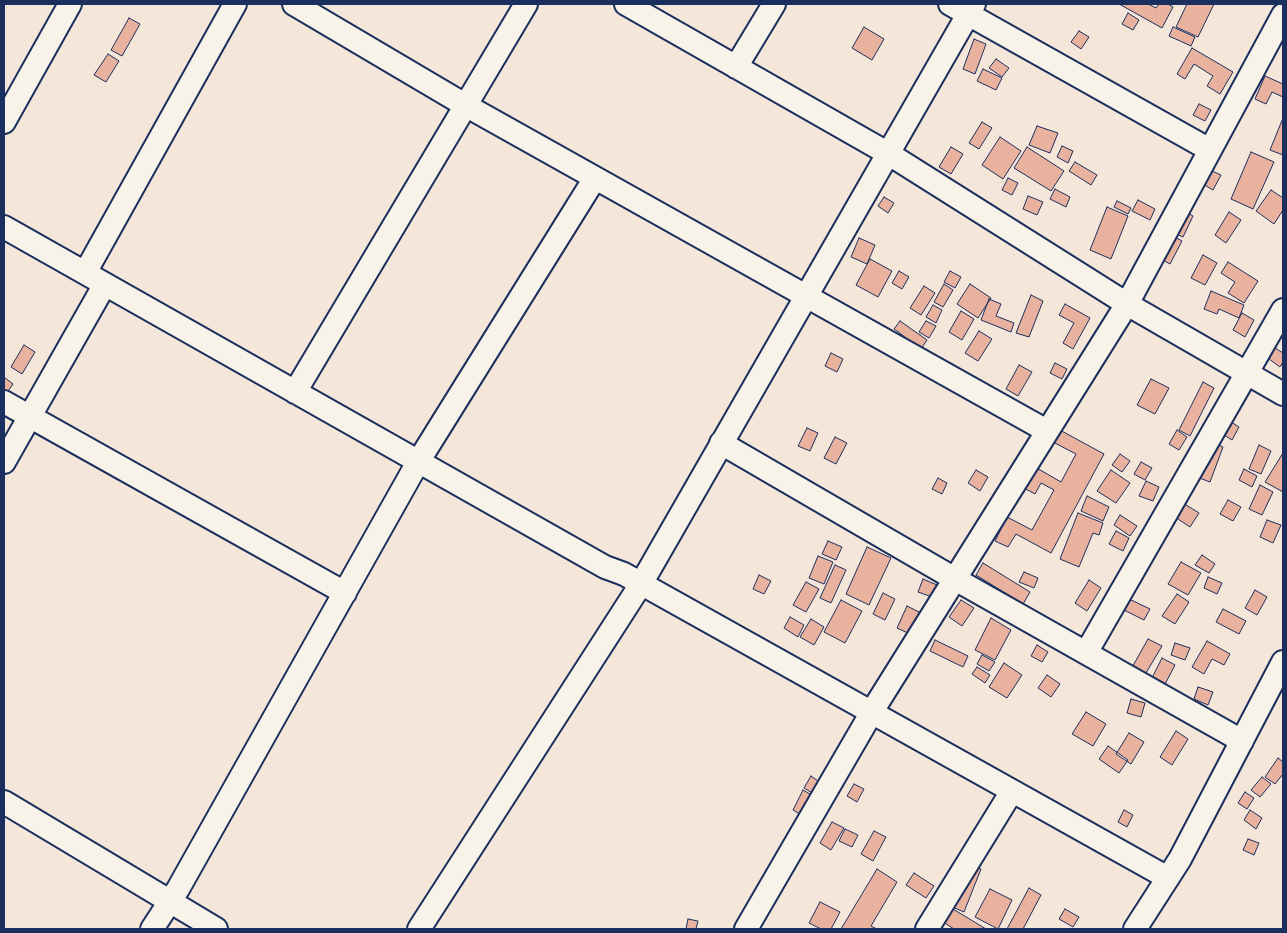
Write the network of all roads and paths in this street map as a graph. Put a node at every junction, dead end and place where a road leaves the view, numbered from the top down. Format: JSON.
{"nodes":[{"id":1,"x":70,"y":4,"type":"edge"},
{"id":2,"x":235,"y":4,"type":"edge"},
{"id":3,"x":294,"y":4,"type":"edge"},
{"id":4,"x":526,"y":4,"type":"edge"},
{"id":5,"x":626,"y":4,"type":"edge"},
{"id":6,"x":774,"y":4,"type":"edge"},
{"id":7,"x":964,"y":7,"type":"edge"},
{"id":8,"x":1283,"y":15,"type":"edge"},
{"id":9,"x":736,"y":67,"type":"junction"},
{"id":10,"x":465,"y":105,"type":"junction"},
{"id":11,"x":4,"y":122,"type":"edge"},
{"id":12,"x":1210,"y":150,"type":"junction"},
{"id":13,"x":889,"y":154,"type":"junction"},
{"id":14,"x":595,"y":178,"type":"junction"},
{"id":15,"x":4,"y":227,"type":"edge"},
{"id":16,"x":85,"y":273,"type":"junction"},
{"id":17,"x":105,"y":284,"type":"junction"},
{"id":18,"x":807,"y":296,"type":"junction"},
{"id":19,"x":1127,"y":304,"type":"junction"},
{"id":20,"x":1283,"y":310,"type":"edge"},
{"id":21,"x":1247,"y":373,"type":"junction"},
{"id":22,"x":295,"y":392,"type":"junction"},
{"id":23,"x":1283,"y":394,"type":"edge"},
{"id":24,"x":4,"y":402,"type":"edge"},
{"id":25,"x":30,"y":416,"type":"junction"},
{"id":26,"x":1048,"y":432,"type":"junction"},
{"id":27,"x":721,"y":443,"type":"junction"},
{"id":28,"x":4,"y":462,"type":"edge"},
{"id":29,"x":418,"y":462,"type":"junction"},
{"id":30,"x":955,"y":579,"type":"junction"},
{"id":31,"x":641,"y":584,"type":"junction"},
{"id":32,"x":345,"y":592,"type":"junction"},
{"id":33,"x":1086,"y":653,"type":"junction"},
{"id":34,"x":1283,"y":662,"type":"edge"},
{"id":35,"x":872,"y":712,"type":"junction"},
{"id":36,"x":1242,"y":741,"type":"junction"},
{"id":37,"x":1012,"y":791,"type":"junction"},
{"id":38,"x":4,"y":802,"type":"edge"},
{"id":39,"x":1168,"y":878,"type":"junction"},
{"id":40,"x":170,"y":902,"type":"junction"},
{"id":41,"x":748,"y":928,"type":"edge"},
{"id":42,"x":152,"y":929,"type":"edge"},
{"id":43,"x":216,"y":929,"type":"edge"},
{"id":44,"x":419,"y":929,"type":"edge"},
{"id":45,"x":927,"y":929,"type":"edge"},
{"id":46,"x":1135,"y":929,"type":"edge"}],
"edges":[{"from":1,"to":11,"type":"street"},
{"from":2,"to":16,"type":"street"},
{"from":3,"to":10,"type":"street"},
{"from":4,"to":10,"type":"street"},
{"from":5,"to":9,"type":"street"},
{"from":6,"to":9,"type":"street"},
{"from":7,"to":12,"type":"street"},
{"from":7,"to":13,"type":"street"},
{"from":8,"to":12,"type":"street"},
{"from":9,"to":13,"type":"street"},
{"from":10,"to":14,"type":"street"},
{"from":10,"to":22,"type":"street"},
{"from":12,"to":19,"type":"street"},
{"from":13,"to":18,"type":"street"},
{"from":13,"to":19,"type":"street"},
{"from":14,"to":18,"type":"street"},
{"from":14,"to":29,"type":"street"},
{"from":15,"to":16,"type":"street"},
{"from":16,"to":17,"type":"street"},
{"from":17,"to":22,"type":"street"},
{"from":17,"to":25,"type":"street"},
{"from":18,"to":26,"type":"street"},
{"from":18,"to":27,"type":"street"},
{"from":19,"to":21,"type":"street"},
{"from":19,"to":26,"type":"street"},
{"from":20,"to":21,"type":"street"},
{"from":21,"to":23,"type":"street"},
{"from":21,"to":33,"type":"street"},
{"from":22,"to":29,"type":"street"},
{"from":24,"to":25,"type":"street"},
{"from":25,"to":28,"type":"street"},
{"from":25,"to":32,"type":"street"},
{"from":26,"to":30,"type":"street"},
{"from":27,"to":30,"type":"street"},
{"from":27,"to":31,"type":"street"},
{"from":29,"to":31,"type":"street"},
{"from":29,"to":32,"type":"street"},
{"from":30,"to":33,"type":"street"},
{"from":30,"to":35,"type":"street"},
{"from":31,"to":35,"type":"street"},
{"from":31,"to":44,"type":"street"},
{"from":32,"to":40,"type":"street"},
{"from":33,"to":36,"type":"street"},
{"from":34,"to":36,"type":"street"},
{"from":35,"to":37,"type":"street"},
{"from":35,"to":41,"type":"street"},
{"from":36,"to":39,"type":"street"},
{"from":37,"to":39,"type":"street"},
{"from":37,"to":45,"type":"street"},
{"from":38,"to":40,"type":"street"},
{"from":39,"to":46,"type":"street"},
{"from":40,"to":42,"type":"street"},
{"from":40,"to":43,"type":"street"}]}
